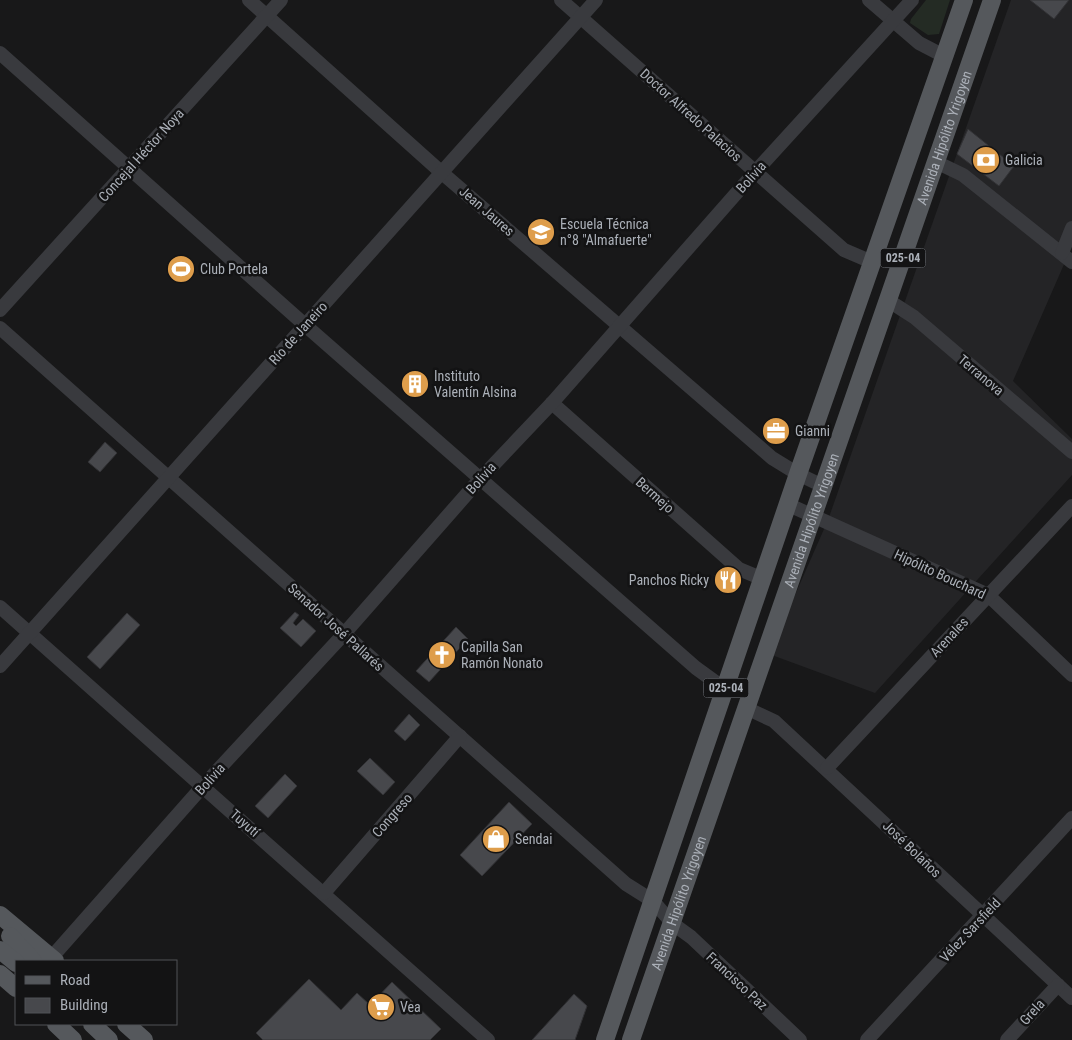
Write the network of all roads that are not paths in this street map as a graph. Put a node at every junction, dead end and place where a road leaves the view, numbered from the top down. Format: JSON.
{"nodes":[{"id":1,"x":250,"y":0,"type":"edge"},
{"id":2,"x":281,"y":0,"type":"edge"},
{"id":3,"x":561,"y":0,"type":"edge"},
{"id":4,"x":596,"y":0,"type":"edge"},
{"id":5,"x":869,"y":0,"type":"edge"},
{"id":6,"x":912,"y":0,"type":"edge"},
{"id":7,"x":964,"y":0,"type":"edge"},
{"id":8,"x":992,"y":0,"type":"edge"},
{"id":9,"x":267,"y":15,"type":"junction"},
{"id":10,"x":581,"y":17,"type":"junction"},
{"id":11,"x":893,"y":21,"type":"junction"},
{"id":12,"x":0,"y":53,"type":"edge"},
{"id":13,"x":944,"y":56,"type":"junction"},
{"id":14,"x":936,"y":162,"type":"junction"},
{"id":15,"x":129,"y":168,"type":"junction"},
{"id":16,"x":442,"y":172,"type":"junction"},
{"id":17,"x":755,"y":172,"type":"junction"},
{"id":18,"x":1072,"y":228,"type":"edge"},
{"id":19,"x":1067,"y":258,"type":"edge"},
{"id":20,"x":872,"y":262,"type":"junction"},
{"id":21,"x":888,"y":301,"type":"junction"},
{"id":22,"x":0,"y":310,"type":"edge"},
{"id":23,"x":305,"y":325,"type":"junction"},
{"id":24,"x":619,"y":325,"type":"junction"},
{"id":25,"x":0,"y":328,"type":"edge"},
{"id":26,"x":552,"y":403,"type":"junction"},
{"id":27,"x":1072,"y":452,"type":"edge"},
{"id":28,"x":798,"y":474,"type":"junction"},
{"id":29,"x":169,"y":477,"type":"junction"},
{"id":30,"x":480,"y":479,"type":"junction"},
{"id":31,"x":825,"y":486,"type":"junction"},
{"id":32,"x":789,"y":505,"type":"junction"},
{"id":33,"x":1072,"y":506,"type":"edge"},
{"id":34,"x":814,"y":516,"type":"junction"},
{"id":35,"x":763,"y":579,"type":"junction"},
{"id":36,"x":988,"y":595,"type":"junction"},
{"id":37,"x":0,"y":607,"type":"edge"},
{"id":38,"x":29,"y":633,"type":"junction"},
{"id":39,"x":343,"y":635,"type":"junction"},
{"id":40,"x":0,"y":666,"type":"edge"},
{"id":41,"x":1072,"y":675,"type":"edge"},
{"id":42,"x":725,"y":688,"type":"junction"},
{"id":43,"x":746,"y":708,"type":"junction"},
{"id":44,"x":460,"y":736,"type":"junction"},
{"id":45,"x":827,"y":768,"type":"junction"},
{"id":46,"x":203,"y":786,"type":"junction"},
{"id":47,"x":1072,"y":818,"type":"edge"},
{"id":48,"x":324,"y":893,"type":"junction"},
{"id":49,"x":654,"y":901,"type":"junction"},
{"id":50,"x":0,"y":915,"type":"edge"},
{"id":51,"x":983,"y":916,"type":"junction"},
{"id":52,"x":0,"y":924,"type":"edge"},
{"id":53,"x":673,"y":924,"type":"junction"},
{"id":54,"x":0,"y":950,"type":"edge"},
{"id":55,"x":32,"y":960,"type":"edge"},
{"id":56,"x":53,"y":960,"type":"edge"},
{"id":57,"x":15,"y":962,"type":"edge"},
{"id":58,"x":0,"y":974,"type":"edge"},
{"id":59,"x":1058,"y":985,"type":"junction"},
{"id":60,"x":15,"y":987,"type":"edge"},
{"id":61,"x":1072,"y":998,"type":"edge"},
{"id":62,"x":57,"y":1025,"type":"edge"},
{"id":63,"x":93,"y":1025,"type":"edge"},
{"id":64,"x":127,"y":1025,"type":"edge"},
{"id":65,"x":73,"y":1040,"type":"edge"},
{"id":66,"x":109,"y":1040,"type":"edge"},
{"id":67,"x":144,"y":1040,"type":"edge"},
{"id":68,"x":488,"y":1040,"type":"edge"},
{"id":69,"x":605,"y":1040,"type":"edge"},
{"id":70,"x":631,"y":1040,"type":"edge"},
{"id":71,"x":800,"y":1040,"type":"edge"},
{"id":72,"x":867,"y":1040,"type":"edge"},
{"id":73,"x":1007,"y":1040,"type":"edge"}],
"edges":[{"from":1,"to":9,"type":"street","name":"Jean Jaures"},
{"from":2,"to":9,"type":"street","name":"Concejal Héctor Noya"},
{"from":3,"to":10,"type":"street","name":"Doctor Alfredo Palacios"},
{"from":4,"to":10,"type":"street","name":"Río de Janeiro"},
{"from":5,"to":11,"type":"street"},
{"from":6,"to":11,"type":"street","name":"Bolivia"},
{"from":7,"to":13,"type":"main road","name":"Avenida Hipólito Yrigoyen","number":"025-04"},
{"from":8,"to":14,"type":"main road","name":"Avenida Hipólito Yrigoyen","number":"025-04"},
{"from":9,"to":15,"type":"street","name":"Concejal Héctor Noya"},
{"from":9,"to":16,"type":"street","name":"Jean Jaures"},
{"from":10,"to":16,"type":"street","name":"Río de Janeiro"},
{"from":10,"to":17,"type":"street","name":"Doctor Alfredo Palacios"},
{"from":11,"to":13,"type":"street"},
{"from":11,"to":17,"type":"street","name":"Bolivia"},
{"from":12,"to":15,"type":"street"},
{"from":13,"to":20,"type":"main road","name":"Avenida Hipólito Yrigoyen","number":"025-04"},
{"from":14,"to":19,"type":"street"},
{"from":14,"to":21,"type":"main road","name":"Avenida Hipólito Yrigoyen","number":"025-04"},
{"from":15,"to":22,"type":"street","name":"Concejal Héctor Noya"},
{"from":15,"to":23,"type":"street"},
{"from":16,"to":23,"type":"street","name":"Río de Janeiro"},
{"from":16,"to":24,"type":"street","name":"Jean Jaures"},
{"from":17,"to":20,"type":"street","name":"Doctor Alfredo Palacios"},
{"from":17,"to":24,"type":"street","name":"Bolivia"},
{"from":18,"to":19,"type":"street"},
{"from":20,"to":28,"type":"main road","name":"Avenida Hipólito Yrigoyen","number":"025-04"},
{"from":21,"to":27,"type":"street","name":"Terranova"},
{"from":21,"to":31,"type":"main road","name":"Avenida Hipólito Yrigoyen","number":"025-04"},
{"from":23,"to":29,"type":"street","name":"Río de Janeiro"},
{"from":23,"to":30,"type":"street"},
{"from":24,"to":26,"type":"street","name":"Bolivia"},
{"from":24,"to":28,"type":"street","name":"Jean Jaures"},
{"from":25,"to":29,"type":"street","name":"Senador José Pallarés"},
{"from":26,"to":30,"type":"street","name":"Bolivia"},
{"from":26,"to":35,"type":"street","name":"Bermejo"},
{"from":28,"to":31,"type":"street","name":"Jean Jaures"},
{"from":28,"to":32,"type":"main road","name":"Avenida Hipólito Yrigoyen","number":"025-04"},
{"from":29,"to":38,"type":"street","name":"Río de Janeiro"},
{"from":29,"to":39,"type":"street","name":"Senador José Pallarés"},
{"from":30,"to":39,"type":"street","name":"Bolivia"},
{"from":30,"to":42,"type":"street"},
{"from":31,"to":34,"type":"main road","name":"Avenida Hipólito Yrigoyen","number":"025-04"},
{"from":32,"to":34,"type":"street"},
{"from":32,"to":35,"type":"main road","name":"Avenida Hipólito Yrigoyen","number":"025-04"},
{"from":33,"to":36,"type":"street","name":"Arenales"},
{"from":34,"to":36,"type":"street","name":"Hipólito Bouchard"},
{"from":34,"to":43,"type":"main road","name":"Avenida Hipólito Yrigoyen","number":"025-04"},
{"from":35,"to":42,"type":"main road","name":"Avenida Hipólito Yrigoyen","number":"025-04"},
{"from":36,"to":41,"type":"street","name":"Hipólito Bouchard"},
{"from":36,"to":45,"type":"street","name":"Arenales"},
{"from":37,"to":38,"type":"street","name":"Tuyutí"},
{"from":38,"to":40,"type":"street","name":"Río de Janeiro"},
{"from":38,"to":46,"type":"street","name":"Tuyutí"},
{"from":39,"to":44,"type":"street","name":"Senador José Pallarés"},
{"from":39,"to":46,"type":"street","name":"Bolivia"},
{"from":42,"to":49,"type":"main road","name":"Avenida Hipólito Yrigoyen","number":"025-04"},
{"from":43,"to":45,"type":"street","name":"José Bolaños"},
{"from":43,"to":53,"type":"main road","name":"Avenida Hipólito Yrigoyen","number":"025-04"},
{"from":44,"to":48,"type":"street","name":"Congreso"},
{"from":44,"to":49,"type":"street","name":"Senador José Pallarés"},
{"from":45,"to":51,"type":"street","name":"José Bolaños"},
{"from":46,"to":48,"type":"street","name":"Tuyutí"},
{"from":46,"to":56,"type":"street","name":"Bolivia"},
{"from":47,"to":51,"type":"street","name":"Vélez Sarsfield"},
{"from":48,"to":68,"type":"street","name":"Tuyutí"},
{"from":49,"to":53,"type":"street","name":"Senador José Pallarés"},
{"from":49,"to":69,"type":"main road","name":"Avenida Hipólito Yrigoyen","number":"025-04"},
{"from":50,"to":56,"type":"main road"},
{"from":51,"to":59,"type":"street","name":"José Bolaños"},
{"from":51,"to":72,"type":"street","name":"Vélez Sarsfield"},
{"from":52,"to":55,"type":"main road"},
{"from":53,"to":70,"type":"main road","name":"Avenida Hipólito Yrigoyen","number":"025-04"},
{"from":53,"to":71,"type":"street","name":"Francisco Paz"},
{"from":54,"to":57,"type":"main road"},
{"from":58,"to":60,"type":"main road"},
{"from":59,"to":61,"type":"street","name":"José Bolaños"},
{"from":59,"to":73,"type":"street","name":"Grela"},
{"from":62,"to":65,"type":"main road"},
{"from":63,"to":66,"type":"main road"},
{"from":64,"to":67,"type":"main road"}]}
